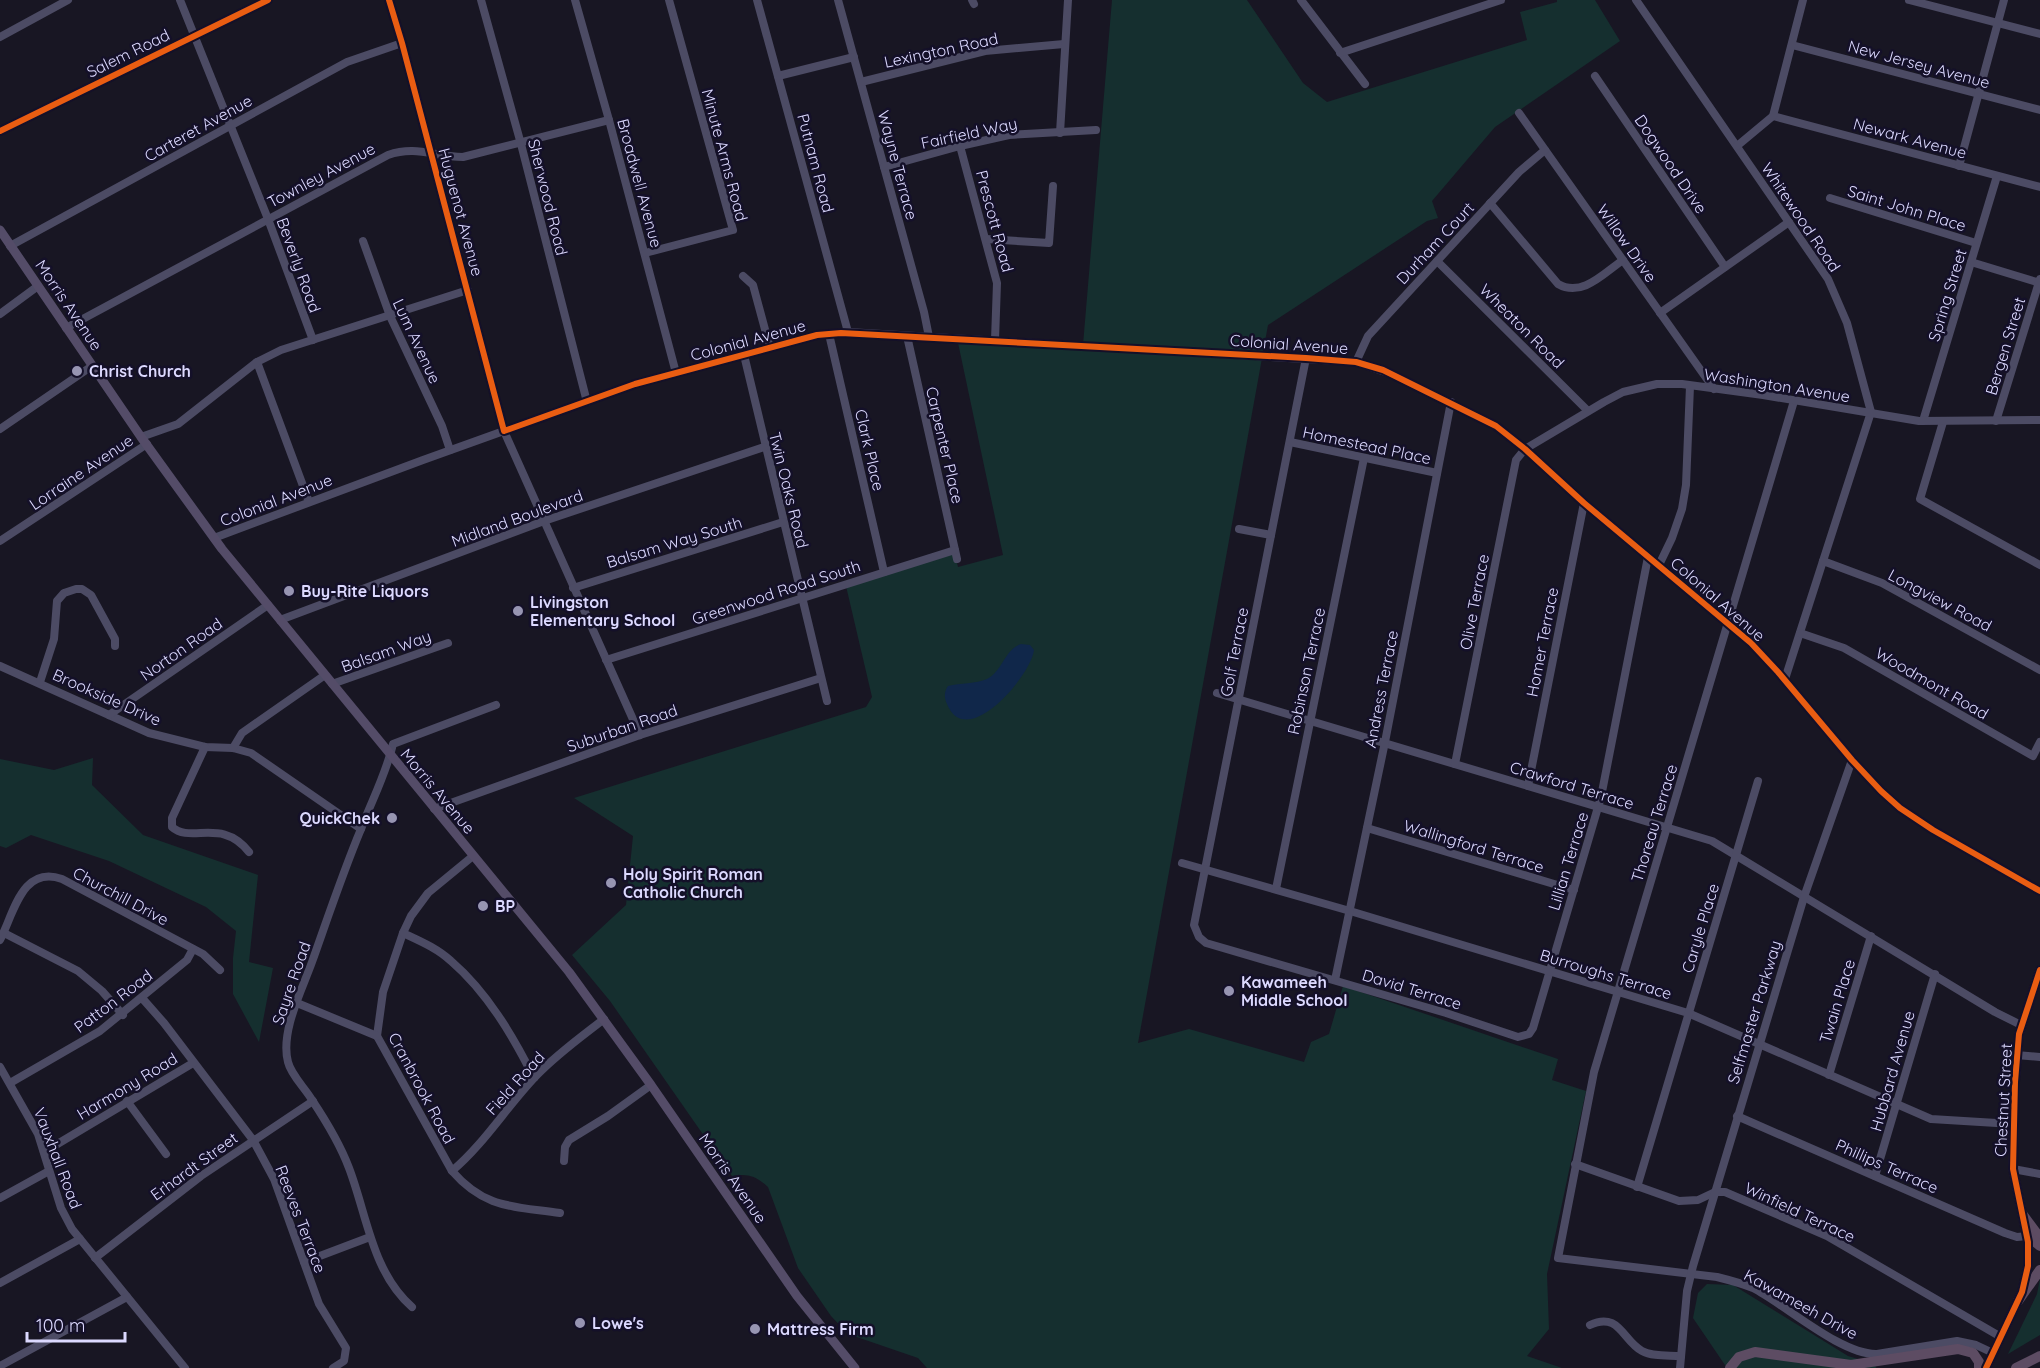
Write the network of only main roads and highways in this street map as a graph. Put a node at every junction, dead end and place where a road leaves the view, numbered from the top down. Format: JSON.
{"nodes":[{"id":1,"x":0,"y":230,"type":"edge"},
{"id":2,"x":2040,"y":970,"type":"edge"},
{"id":3,"x":2023,"y":1215,"type":"junction"},
{"id":4,"x":2028,"y":1236,"type":"junction"},
{"id":5,"x":2040,"y":1238,"type":"edge"},
{"id":6,"x":2040,"y":1246,"type":"edge"},
{"id":7,"x":2040,"y":1270,"type":"edge"},
{"id":8,"x":2018,"y":1301,"type":"junction"},
{"id":9,"x":2040,"y":1356,"type":"edge"},
{"id":10,"x":2040,"y":1361,"type":"edge"},
{"id":11,"x":855,"y":1368,"type":"edge"},
{"id":12,"x":1730,"y":1368,"type":"edge"},
{"id":13,"x":1980,"y":1368,"type":"edge"},
{"id":14,"x":1986,"y":1368,"type":"edge"},
{"id":15,"x":2018,"y":1368,"type":"edge"}],
"edges":[{"from":1,"to":11,"type":"main road","name":"Morris Avenue"},
{"from":2,"to":3,"type":"main road","name":"Chestnut Street"},
{"from":3,"to":4,"type":"main road","name":"Chestnut Street"},
{"from":3,"to":5,"type":"highway"},
{"from":4,"to":6,"type":"highway"},
{"from":4,"to":8,"type":"main road","name":"Chestnut Street"},
{"from":7,"to":8,"type":"highway"},
{"from":8,"to":14,"type":"main road","name":"Chestnut Street"},
{"from":9,"to":15,"type":"highway"},
{"from":10,"to":15,"type":"highway"},
{"from":12,"to":13,"type":"highway"}]}
